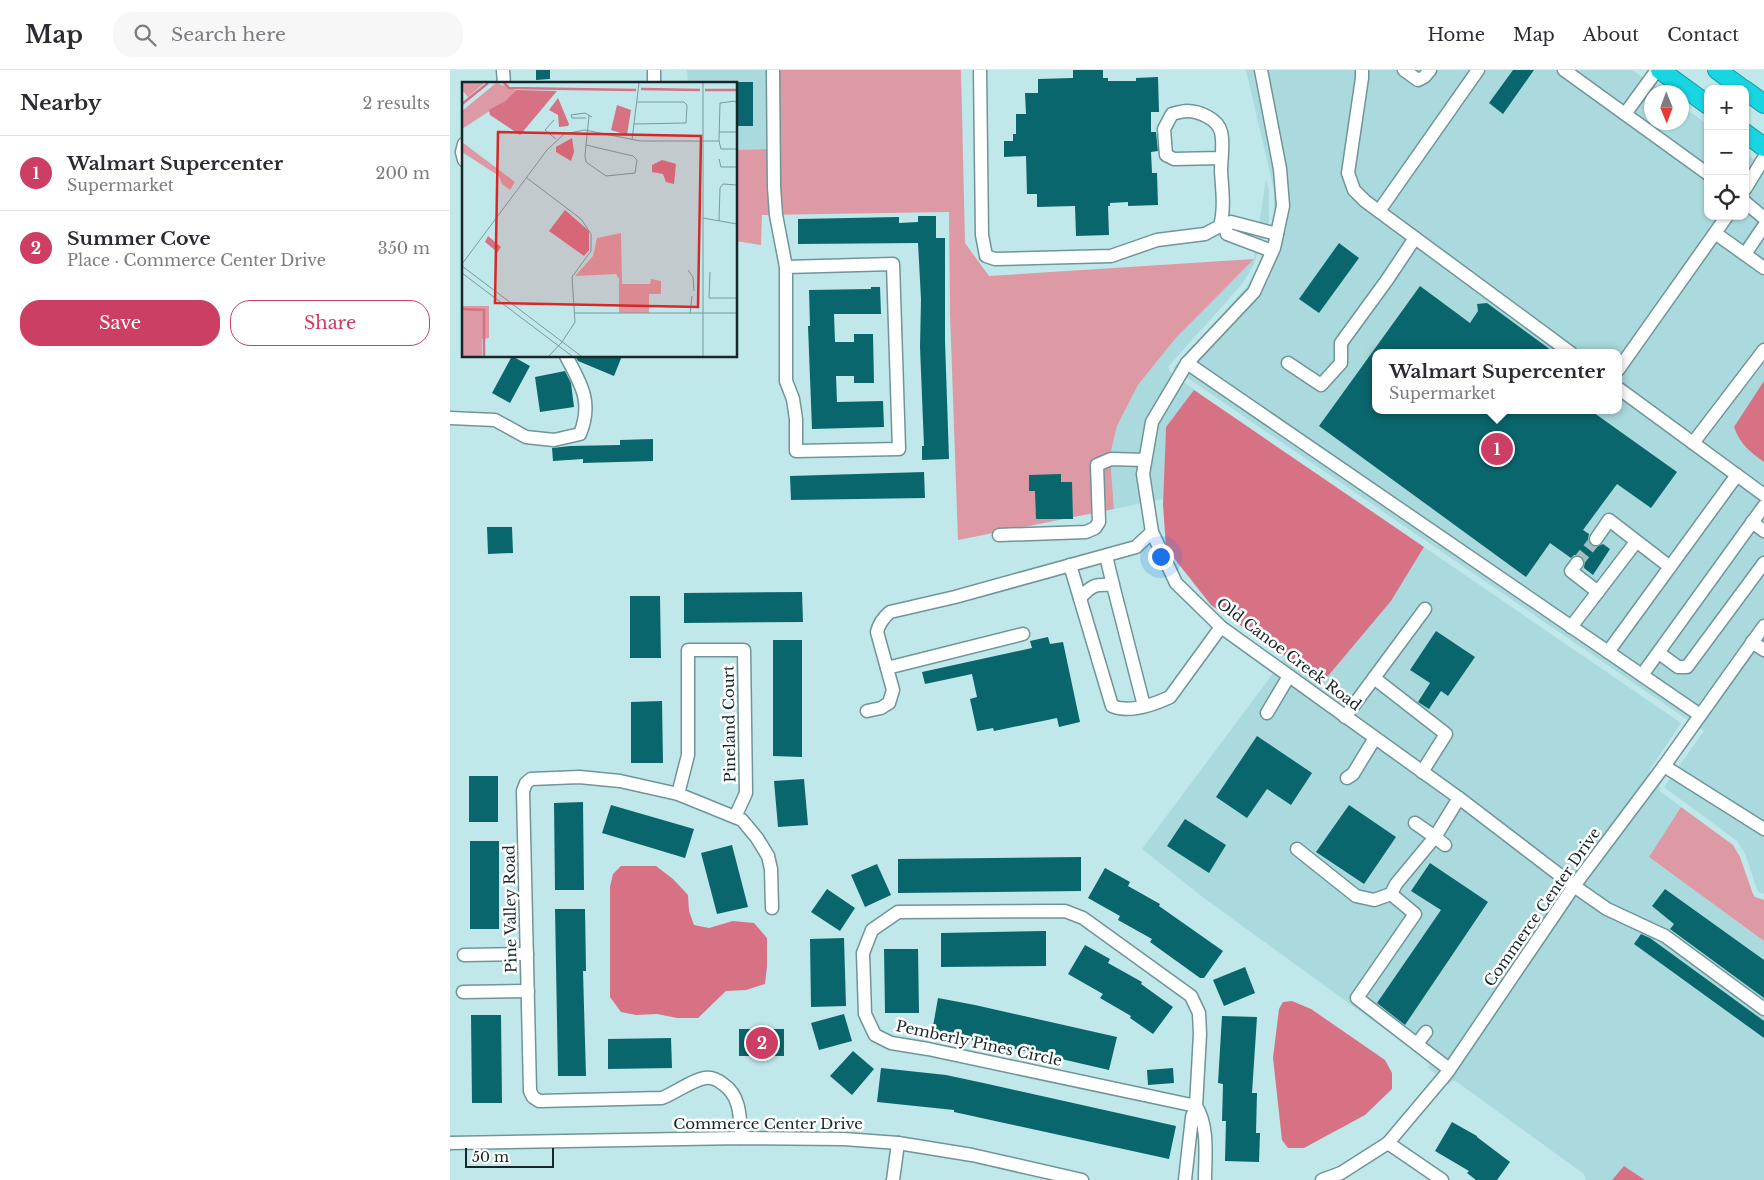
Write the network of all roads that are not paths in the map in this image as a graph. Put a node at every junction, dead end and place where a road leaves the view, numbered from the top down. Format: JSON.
{"nodes":[{"id":1,"x":773,"y":70,"type":"edge"},
{"id":2,"x":980,"y":70,"type":"edge"},
{"id":3,"x":1261,"y":70,"type":"edge"},
{"id":4,"x":1362,"y":70,"type":"edge"},
{"id":5,"x":1404,"y":70,"type":"edge"},
{"id":6,"x":1430,"y":70,"type":"edge"},
{"id":7,"x":1478,"y":70,"type":"edge"},
{"id":8,"x":1564,"y":70,"type":"edge"},
{"id":9,"x":1659,"y":70,"type":"edge"},
{"id":10,"x":1717,"y":70,"type":"edge"},
{"id":11,"x":1737,"y":85,"type":"edge"},
{"id":12,"x":1749,"y":94,"type":"edge"},
{"id":13,"x":1704,"y":102,"type":"edge"},
{"id":14,"x":1764,"y":104,"type":"edge"},
{"id":15,"x":1625,"y":114,"type":"junction"},
{"id":16,"x":1749,"y":136,"type":"edge"},
{"id":17,"x":1764,"y":147,"type":"edge"},
{"id":18,"x":1221,"y":158,"type":"junction"},
{"id":19,"x":1764,"y":158,"type":"edge"},
{"id":20,"x":1704,"y":171,"type":"edge"},
{"id":21,"x":1749,"y":183,"type":"edge"},
{"id":22,"x":1749,"y":205,"type":"edge"},
{"id":23,"x":1378,"y":211,"type":"junction"},
{"id":24,"x":1764,"y":218,"type":"edge"},
{"id":25,"x":1724,"y":220,"type":"edge"},
{"id":26,"x":1223,"y":226,"type":"junction"},
{"id":27,"x":1764,"y":226,"type":"edge"},
{"id":28,"x":1715,"y":233,"type":"junction"},
{"id":29,"x":1277,"y":234,"type":"junction"},
{"id":30,"x":1415,"y":238,"type":"junction"},
{"id":31,"x":1272,"y":251,"type":"junction"},
{"id":32,"x":1745,"y":254,"type":"junction"},
{"id":33,"x":786,"y":267,"type":"junction"},
{"id":34,"x":1764,"y":268,"type":"edge"},
{"id":35,"x":1566,"y":349,"type":"edge"},
{"id":36,"x":1764,"y":350,"type":"edge"},
{"id":37,"x":567,"y":358,"type":"edge"},
{"id":38,"x":1187,"y":363,"type":"junction"},
{"id":39,"x":1288,"y":364,"type":"dead end"},
{"id":40,"x":1622,"y":364,"type":"edge"},
{"id":41,"x":1622,"y":391,"type":"edge"},
{"id":42,"x":450,"y":418,"type":"edge"},
{"id":43,"x":1693,"y":443,"type":"junction"},
{"id":44,"x":1145,"y":460,"type":"junction"},
{"id":45,"x":1737,"y":475,"type":"junction"},
{"id":46,"x":1764,"y":495,"type":"edge"},
{"id":47,"x":1764,"y":506,"type":"edge"},
{"id":48,"x":1752,"y":522,"type":"junction"},
{"id":49,"x":1764,"y":531,"type":"edge"},
{"id":50,"x":1152,"y":532,"type":"junction"},
{"id":51,"x":999,"y":535,"type":"dead end"},
{"id":52,"x":1596,"y":539,"type":"tunnel mouth"},
{"id":53,"x":1636,"y":542,"type":"junction"},
{"id":54,"x":1106,"y":556,"type":"junction"},
{"id":55,"x":1764,"y":563,"type":"edge"},
{"id":56,"x":1070,"y":565,"type":"junction"},
{"id":57,"x":1574,"y":567,"type":"dead end"},
{"id":58,"x":1670,"y":567,"type":"junction"},
{"id":59,"x":1113,"y":585,"type":"junction"},
{"id":60,"x":1598,"y":592,"type":"junction"},
{"id":61,"x":1080,"y":598,"type":"junction"},
{"id":62,"x":1425,"y":609,"type":"dead end"},
{"id":63,"x":1571,"y":626,"type":"junction"},
{"id":64,"x":1764,"y":626,"type":"edge"},
{"id":65,"x":1221,"y":627,"type":"junction"},
{"id":66,"x":1023,"y":634,"type":"dead end"},
{"id":67,"x":1752,"y":642,"type":"junction"},
{"id":68,"x":1764,"y":650,"type":"edge"},
{"id":69,"x":1608,"y":652,"type":"junction"},
{"id":70,"x":1659,"y":653,"type":"junction"},
{"id":71,"x":887,"y":668,"type":"junction"},
{"id":72,"x":1642,"y":675,"type":"junction"},
{"id":73,"x":1289,"y":676,"type":"junction"},
{"id":74,"x":1374,"y":678,"type":"junction"},
{"id":75,"x":1144,"y":706,"type":"junction"},
{"id":76,"x":867,"y":711,"type":"dead end"},
{"id":77,"x":1267,"y":713,"type":"dead end"},
{"id":78,"x":1700,"y":715,"type":"junction"},
{"id":79,"x":1345,"y":717,"type":"junction"},
{"id":80,"x":1375,"y":738,"type":"junction"},
{"id":81,"x":1664,"y":766,"type":"junction"},
{"id":82,"x":1422,"y":772,"type":"junction"},
{"id":83,"x":1347,"y":778,"type":"dead end"},
{"id":84,"x":678,"y":794,"type":"junction"},
{"id":85,"x":1459,"y":798,"type":"junction"},
{"id":86,"x":735,"y":817,"type":"junction"},
{"id":87,"x":1415,"y":823,"type":"dead end"},
{"id":88,"x":1764,"y":830,"type":"edge"},
{"id":89,"x":1440,"y":841,"type":"junction"},
{"id":90,"x":1297,"y":849,"type":"dead end"},
{"id":91,"x":1574,"y":886,"type":"junction"},
{"id":92,"x":1391,"y":894,"type":"junction"},
{"id":93,"x":772,"y":908,"type":"dead end"},
{"id":94,"x":527,"y":954,"type":"junction"},
{"id":95,"x":464,"y":955,"type":"dead end"},
{"id":96,"x":528,"y":991,"type":"junction"},
{"id":97,"x":463,"y":992,"type":"dead end"},
{"id":98,"x":1764,"y":1009,"type":"edge"},
{"id":99,"x":1426,"y":1032,"type":"dead end"},
{"id":100,"x":1417,"y":1044,"type":"junction"},
{"id":101,"x":1449,"y":1069,"type":"junction"},
{"id":102,"x":1196,"y":1106,"type":"junction"},
{"id":103,"x":741,"y":1138,"type":"junction"},
{"id":104,"x":450,"y":1143,"type":"edge"},
{"id":105,"x":898,"y":1143,"type":"junction"},
{"id":106,"x":1388,"y":1143,"type":"junction"},
{"id":107,"x":893,"y":1180,"type":"edge"},
{"id":108,"x":1082,"y":1180,"type":"edge"},
{"id":109,"x":1185,"y":1180,"type":"edge"},
{"id":110,"x":1205,"y":1180,"type":"edge"},
{"id":111,"x":1322,"y":1180,"type":"edge"},
{"id":112,"x":1442,"y":1180,"type":"edge"}],
"edges":[{"from":1,"to":33,"type":"street"},
{"from":2,"to":26,"type":"street"},
{"from":3,"to":29,"type":"street","name":"Old Canoe Creek Road"},
{"from":4,"to":23,"type":"street"},
{"from":5,"to":6,"type":"street"},
{"from":7,"to":23,"type":"street"},
{"from":8,"to":15,"type":"street"},
{"from":9,"to":13,"type":"highway"},
{"from":9,"to":15,"type":"street"},
{"from":10,"to":11,"type":"highway"},
{"from":12,"to":14,"type":"highway"},
{"from":15,"to":20,"type":"street"},
{"from":16,"to":17,"type":"highway"},
{"from":18,"to":18,"type":"street"},
{"from":18,"to":26,"type":"street"},
{"from":19,"to":21,"type":"street"},
{"from":22,"to":24,"type":"street"},
{"from":23,"to":30,"type":"street"},
{"from":25,"to":28,"type":"street"},
{"from":26,"to":29,"type":"street"},
{"from":26,"to":31,"type":"street"},
{"from":27,"to":32,"type":"street"},
{"from":28,"to":32,"type":"street"},
{"from":28,"to":40,"type":"street"},
{"from":29,"to":31,"type":"street","name":"Old Canoe Creek Road"},
{"from":30,"to":35,"type":"street"},
{"from":30,"to":39,"type":"street"},
{"from":31,"to":38,"type":"street","name":"Old Canoe Creek Road"},
{"from":32,"to":34,"type":"street"},
{"from":33,"to":33,"type":"street"},
{"from":36,"to":43,"type":"street"},
{"from":37,"to":42,"type":"street"},
{"from":38,"to":44,"type":"street","name":"Old Canoe Creek Road"},
{"from":38,"to":63,"type":"street"},
{"from":41,"to":43,"type":"street"},
{"from":43,"to":45,"type":"street"},
{"from":44,"to":50,"type":"street","name":"Old Canoe Creek Road"},
{"from":44,"to":51,"type":"street"},
{"from":45,"to":46,"type":"street"},
{"from":45,"to":58,"type":"street"},
{"from":47,"to":48,"type":"street"},
{"from":48,"to":49,"type":"street"},
{"from":48,"to":70,"type":"street"},
{"from":50,"to":54,"type":"street"},
{"from":50,"to":65,"type":"street","name":"Old Canoe Creek Road"},
{"from":52,"to":53,"type":"street"},
{"from":53,"to":58,"type":"street"},
{"from":53,"to":60,"type":"street"},
{"from":54,"to":56,"type":"street"},
{"from":54,"to":59,"type":"street"},
{"from":55,"to":70,"type":"street"},
{"from":56,"to":61,"type":"street"},
{"from":56,"to":71,"type":"street"},
{"from":57,"to":60,"type":"street"},
{"from":58,"to":69,"type":"street"},
{"from":59,"to":61,"type":"street"},
{"from":59,"to":75,"type":"street"},
{"from":60,"to":63,"type":"street"},
{"from":61,"to":75,"type":"street"},
{"from":62,"to":74,"type":"street"},
{"from":63,"to":69,"type":"street"},
{"from":64,"to":67,"type":"street","name":"Commerce Center Drive"},
{"from":65,"to":73,"type":"street","name":"Old Canoe Creek Road"},
{"from":65,"to":75,"type":"street"},
{"from":66,"to":71,"type":"street"},
{"from":67,"to":68,"type":"street"},
{"from":67,"to":78,"type":"street","name":"Commerce Center Drive"},
{"from":69,"to":72,"type":"street"},
{"from":70,"to":72,"type":"street"},
{"from":71,"to":76,"type":"street"},
{"from":72,"to":78,"type":"street"},
{"from":73,"to":77,"type":"street"},
{"from":73,"to":79,"type":"street","name":"Old Canoe Creek Road"},
{"from":74,"to":79,"type":"street"},
{"from":74,"to":82,"type":"street"},
{"from":78,"to":81,"type":"street","name":"Commerce Center Drive"},
{"from":79,"to":80,"type":"street","name":"Old Canoe Creek Road"},
{"from":80,"to":82,"type":"street","name":"Old Canoe Creek Road"},
{"from":80,"to":83,"type":"street"},
{"from":81,"to":88,"type":"street"},
{"from":81,"to":91,"type":"street","name":"Commerce Center Drive"},
{"from":82,"to":85,"type":"street","name":"Old Canoe Creek Road"},
{"from":84,"to":86,"type":"street","name":"Pine Valley Road"},
{"from":84,"to":86,"type":"street","name":"Pineland Court"},
{"from":84,"to":94,"type":"street","name":"Pine Valley Road"},
{"from":85,"to":89,"type":"street"},
{"from":85,"to":91,"type":"street","name":"Old Canoe Creek Road"},
{"from":86,"to":93,"type":"street","name":"Pine Valley Road"},
{"from":87,"to":89,"type":"street"},
{"from":89,"to":92,"type":"street"},
{"from":90,"to":92,"type":"street"},
{"from":91,"to":98,"type":"street","name":"Old Canoe Creek Road"},
{"from":91,"to":101,"type":"street","name":"Commerce Center Drive"},
{"from":92,"to":100,"type":"street"},
{"from":94,"to":95,"type":"street"},
{"from":94,"to":96,"type":"street","name":"Pine Valley Road"},
{"from":96,"to":97,"type":"street"},
{"from":96,"to":103,"type":"street","name":"Pine Valley Road"},
{"from":99,"to":100,"type":"street"},
{"from":100,"to":101,"type":"street"},
{"from":101,"to":106,"type":"street","name":"Commerce Center Drive"},
{"from":102,"to":102,"type":"street","name":"Pemberly Pines Circle"},
{"from":102,"to":109,"type":"street","name":"Pemberly Pines Circle"},
{"from":102,"to":110,"type":"street","name":"Pemberly Pines Circle"},
{"from":103,"to":104,"type":"street","name":"Commerce Center Drive"},
{"from":103,"to":105,"type":"street","name":"Commerce Center Drive"},
{"from":105,"to":107,"type":"street"},
{"from":105,"to":108,"type":"street","name":"Commerce Center Drive"},
{"from":106,"to":111,"type":"street","name":"Commerce Center Drive"},
{"from":106,"to":112,"type":"street"}]}
